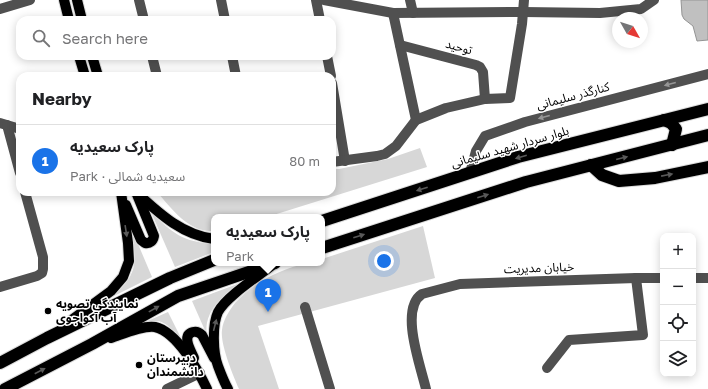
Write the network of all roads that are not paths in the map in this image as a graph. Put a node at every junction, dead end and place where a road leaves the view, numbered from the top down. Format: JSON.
{"nodes":[{"id":1,"x":30,"y":0,"type":"edge"},
{"id":2,"x":64,"y":0,"type":"edge"},
{"id":3,"x":77,"y":0,"type":"edge"},
{"id":4,"x":139,"y":0,"type":"edge"},
{"id":5,"x":222,"y":0,"type":"edge"},
{"id":6,"x":316,"y":0,"type":"edge"},
{"id":7,"x":324,"y":0,"type":"edge"},
{"id":8,"x":410,"y":0,"type":"edge"},
{"id":9,"x":524,"y":0,"type":"edge"},
{"id":10,"x":654,"y":0,"type":"edge"},
{"id":11,"x":339,"y":1,"type":"edge"},
{"id":12,"x":0,"y":9,"type":"edge"},
{"id":13,"x":523,"y":12,"type":"junction"},
{"id":14,"x":413,"y":13,"type":"junction"},
{"id":15,"x":394,"y":14,"type":"junction"},
{"id":16,"x":68,"y":16,"type":"edge"},
{"id":17,"x":81,"y":16,"type":"edge"},
{"id":18,"x":143,"y":16,"type":"edge"},
{"id":19,"x":224,"y":16,"type":"edge"},
{"id":20,"x":319,"y":16,"type":"edge"},
{"id":21,"x":400,"y":45,"type":"junction"},
{"id":22,"x":80,"y":60,"type":"edge"},
{"id":23,"x":93,"y":60,"type":"edge"},
{"id":24,"x":153,"y":60,"type":"edge"},
{"id":25,"x":233,"y":60,"type":"edge"},
{"id":26,"x":328,"y":60,"type":"edge"},
{"id":27,"x":84,"y":72,"type":"edge"},
{"id":28,"x":97,"y":72,"type":"edge"},
{"id":29,"x":156,"y":72,"type":"edge"},
{"id":30,"x":235,"y":72,"type":"edge"},
{"id":31,"x":330,"y":72,"type":"edge"},
{"id":32,"x":708,"y":74,"type":"edge"},
{"id":33,"x":485,"y":99,"type":"junction"},
{"id":34,"x":336,"y":107,"type":"edge"},
{"id":35,"x":708,"y":108,"type":"edge"},
{"id":36,"x":416,"y":120,"type":"junction"},
{"id":37,"x":664,"y":120,"type":"junction"},
{"id":38,"x":4,"y":124,"type":"edge"},
{"id":39,"x":16,"y":128,"type":"edge"},
{"id":40,"x":708,"y":135,"type":"edge"},
{"id":41,"x":672,"y":144,"type":"junction"},
{"id":42,"x":16,"y":161,"type":"edge"},
{"id":43,"x":345,"y":161,"type":"junction"},
{"id":44,"x":336,"y":162,"type":"edge"},
{"id":45,"x":591,"y":165,"type":"junction"},
{"id":46,"x":708,"y":167,"type":"edge"},
{"id":47,"x":470,"y":173,"type":"junction"},
{"id":48,"x":26,"y":196,"type":"edge"},
{"id":49,"x":121,"y":196,"type":"edge"},
{"id":50,"x":122,"y":196,"type":"edge"},
{"id":51,"x":138,"y":196,"type":"edge"},
{"id":52,"x":140,"y":196,"type":"edge"},
{"id":53,"x":325,"y":220,"type":"edge"},
{"id":54,"x":211,"y":239,"type":"edge"},
{"id":55,"x":325,"y":247,"type":"edge"},
{"id":56,"x":211,"y":261,"type":"edge"},
{"id":57,"x":265,"y":266,"type":"edge"},
{"id":58,"x":270,"y":266,"type":"edge"},
{"id":59,"x":636,"y":278,"type":"junction"},
{"id":60,"x":660,"y":278,"type":"edge"},
{"id":61,"x":696,"y":278,"type":"edge"},
{"id":62,"x":708,"y":278,"type":"edge"},
{"id":63,"x":0,"y":287,"type":"edge"},
{"id":64,"x":305,"y":307,"type":"dead end"},
{"id":65,"x":46,"y":338,"type":"junction"},
{"id":66,"x":92,"y":344,"type":"junction"},
{"id":67,"x":0,"y":362,"type":"edge"},
{"id":68,"x":217,"y":365,"type":"junction"},
{"id":69,"x":547,"y":368,"type":"dead end"},
{"id":70,"x":200,"y":373,"type":"junction"},
{"id":71,"x":5,"y":389,"type":"edge"},
{"id":72,"x":167,"y":389,"type":"edge"},
{"id":73,"x":207,"y":389,"type":"edge"},
{"id":74,"x":228,"y":389,"type":"edge"},
{"id":75,"x":330,"y":389,"type":"edge"},
{"id":76,"x":426,"y":389,"type":"edge"}],
"edges":[{"from":1,"to":12,"type":"street"},
{"from":2,"to":16,"type":"main road"},
{"from":3,"to":17,"type":"main road"},
{"from":4,"to":18,"type":"street"},
{"from":5,"to":19,"type":"street"},
{"from":6,"to":20,"type":"street"},
{"from":7,"to":11,"type":"street"},
{"from":8,"to":14,"type":"street"},
{"from":9,"to":13,"type":"street"},
{"from":10,"to":13,"type":"street"},
{"from":11,"to":15,"type":"street"},
{"from":13,"to":14,"type":"street"},
{"from":13,"to":33,"type":"street"},
{"from":14,"to":15,"type":"street"},
{"from":15,"to":21,"type":"street"},
{"from":21,"to":33,"type":"street","name":"توحید"},
{"from":21,"to":36,"type":"street"},
{"from":22,"to":27,"type":"main road"},
{"from":23,"to":28,"type":"main road"},
{"from":24,"to":29,"type":"street"},
{"from":25,"to":30,"type":"street"},
{"from":26,"to":31,"type":"street"},
{"from":32,"to":47,"type":"street","name":"کنارگذر سلیمانی","one_way":true},
{"from":33,"to":36,"type":"street"},
{"from":34,"to":43,"type":"street"},
{"from":35,"to":37,"type":"highway","name":"بلوار سردار شهید سلیمانی"},
{"from":36,"to":43,"type":"street"},
{"from":37,"to":41,"type":"highway"},
{"from":37,"to":47,"type":"highway","name":"بلوار سردار شهید سلیمانی","one_way":true},
{"from":38,"to":39,"type":"street"},
{"from":38,"to":42,"type":"street"},
{"from":40,"to":41,"type":"highway"},
{"from":45,"to":41,"type":"highway","one_way":true},
{"from":43,"to":44,"type":"street"},
{"from":45,"to":46,"type":"highway","one_way":true},
{"from":55,"to":45,"type":"highway","one_way":true},
{"from":47,"to":53,"type":"highway","name":"بلوار سردار شهید سلیمانی","one_way":true},
{"from":48,"to":63,"type":"street"},
{"from":49,"to":65,"type":"main road","one_way":true},
{"from":50,"to":51,"type":"main road"},
{"from":52,"to":54,"type":"main road"},
{"from":56,"to":65,"type":"highway"},
{"from":66,"to":57,"type":"highway","one_way":true},
{"from":68,"to":58,"type":"main road","one_way":true},
{"from":59,"to":60,"type":"street","name":"خیابان مدیریت"},
{"from":59,"to":69,"type":"street"},
{"from":59,"to":76,"type":"street","name":"خیابان مدیریت"},
{"from":61,"to":62,"type":"street"},
{"from":64,"to":75,"type":"street"},
{"from":65,"to":67,"type":"highway"},
{"from":66,"to":70,"type":"main road"},
{"from":71,"to":66,"type":"highway","one_way":true},
{"from":68,"to":70,"type":"main road"},
{"from":68,"to":74,"type":"main road"},
{"from":70,"to":72,"type":"street"},
{"from":70,"to":73,"type":"main road"}]}
